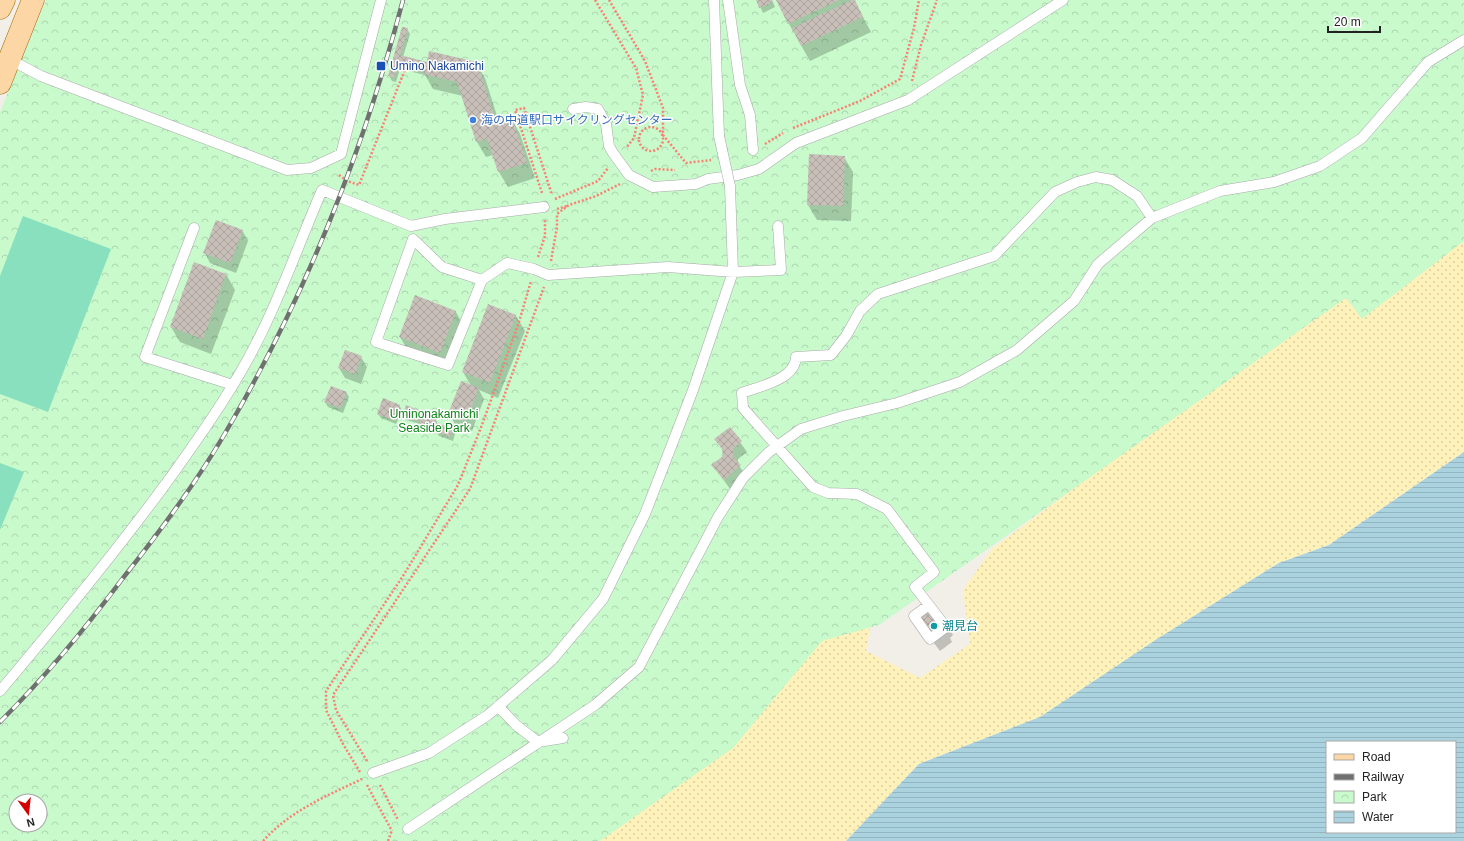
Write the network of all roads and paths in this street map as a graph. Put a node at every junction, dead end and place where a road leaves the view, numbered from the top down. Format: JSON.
{"nodes":[{"id":1,"x":4,"y":0,"type":"edge"},
{"id":2,"x":33,"y":0,"type":"edge"},
{"id":3,"x":381,"y":0,"type":"edge"},
{"id":4,"x":595,"y":0,"type":"edge"},
{"id":5,"x":714,"y":0,"type":"edge"},
{"id":6,"x":728,"y":0,"type":"edge"},
{"id":7,"x":936,"y":0,"type":"edge"},
{"id":8,"x":1063,"y":0,"type":"edge"},
{"id":9,"x":0,"y":8,"type":"edge"},
{"id":10,"x":1464,"y":40,"type":"edge"},
{"id":11,"x":5,"y":57,"type":"edge"},
{"id":12,"x":406,"y":67,"type":"dead end"},
{"id":13,"x":0,"y":83,"type":"edge"},
{"id":14,"x":910,"y":89,"type":"dead end"},
{"id":15,"x":573,"y":109,"type":"dead end"},
{"id":16,"x":640,"y":133,"type":"joint"},
{"id":17,"x":625,"y":149,"type":"dead end"},
{"id":18,"x":753,"y":150,"type":"dead end"},
{"id":19,"x":611,"y":165,"type":"dead end"},
{"id":20,"x":678,"y":170,"type":"dead end"},
{"id":21,"x":649,"y":172,"type":"dead end"},
{"id":22,"x":339,"y":175,"type":"dead end"},
{"id":23,"x":624,"y":182,"type":"dead end"},
{"id":24,"x":543,"y":194,"type":"dead end"},
{"id":25,"x":570,"y":205,"type":"junction"},
{"id":26,"x":557,"y":209,"type":"dead end"},
{"id":27,"x":545,"y":211,"type":"joint"},
{"id":28,"x":553,"y":217,"type":"dead end"},
{"id":29,"x":1152,"y":218,"type":"junction"},
{"id":30,"x":411,"y":226,"type":"junction"},
{"id":31,"x":778,"y":226,"type":"dead end"},
{"id":32,"x":557,"y":227,"type":"junction"},
{"id":33,"x":194,"y":228,"type":"dead end"},
{"id":34,"x":413,"y":239,"type":"junction"},
{"id":35,"x":534,"y":269,"type":"junction"},
{"id":36,"x":733,"y":272,"type":"junction"},
{"id":37,"x":548,"y":275,"type":"junction"},
{"id":38,"x":482,"y":280,"type":"junction"},
{"id":39,"x":233,"y":385,"type":"junction"},
{"id":40,"x":778,"y":446,"type":"junction"},
{"id":41,"x":929,"y":605,"type":"dead end"},
{"id":42,"x":0,"y":691,"type":"edge"},
{"id":43,"x":498,"y":706,"type":"junction"},
{"id":44,"x":563,"y":738,"type":"dead end"},
{"id":45,"x":538,"y":742,"type":"junction"},
{"id":46,"x":373,"y":773,"type":"junction"},
{"id":47,"x":363,"y":778,"type":"junction"},
{"id":48,"x":405,"y":828,"type":"joint"},
{"id":49,"x":392,"y":831,"type":"dead end"},
{"id":50,"x":263,"y":841,"type":"edge"}],
"edges":[{"from":1,"to":9,"type":"main road"},
{"from":2,"to":11,"type":"main road"},
{"from":3,"to":11,"type":"lane"},
{"from":4,"to":17,"type":"path"},
{"from":5,"to":36,"type":"lane","bridge":true},
{"from":6,"to":18,"type":"lane"},
{"from":7,"to":14,"type":"path"},
{"from":8,"to":15,"type":"lane"},
{"from":10,"to":29,"type":"lane"},
{"from":11,"to":13,"type":"main road"},
{"from":12,"to":22,"type":"path"},
{"from":16,"to":16,"type":"path"},
{"from":19,"to":24,"type":"path"},
{"from":20,"to":21,"type":"path"},
{"from":23,"to":25,"type":"path"},
{"from":25,"to":26,"type":"path"},
{"from":25,"to":32,"type":"path"},
{"from":27,"to":30,"type":"lane"},
{"from":27,"to":35,"type":"path"},
{"from":28,"to":32,"type":"path"},
{"from":29,"to":40,"type":"lane"},
{"from":29,"to":40,"type":"lane"},
{"from":30,"to":34,"type":"lane"},
{"from":30,"to":39,"type":"lane"},
{"from":31,"to":36,"type":"lane"},
{"from":32,"to":37,"type":"path"},
{"from":33,"to":39,"type":"lane"},
{"from":34,"to":38,"type":"lane"},
{"from":34,"to":38,"type":"lane"},
{"from":35,"to":37,"type":"lane"},
{"from":35,"to":38,"type":"lane"},
{"from":35,"to":47,"type":"path"},
{"from":36,"to":37,"type":"lane"},
{"from":36,"to":43,"type":"lane"},
{"from":37,"to":46,"type":"path"},
{"from":39,"to":42,"type":"lane"},
{"from":40,"to":41,"type":"lane"},
{"from":40,"to":45,"type":"lane"},
{"from":43,"to":45,"type":"lane"},
{"from":43,"to":46,"type":"lane"},
{"from":44,"to":45,"type":"lane"},
{"from":45,"to":48,"type":"lane"},
{"from":46,"to":47,"type":"path"},
{"from":46,"to":48,"type":"path"},
{"from":47,"to":49,"type":"path"},
{"from":47,"to":50,"type":"path"}]}
